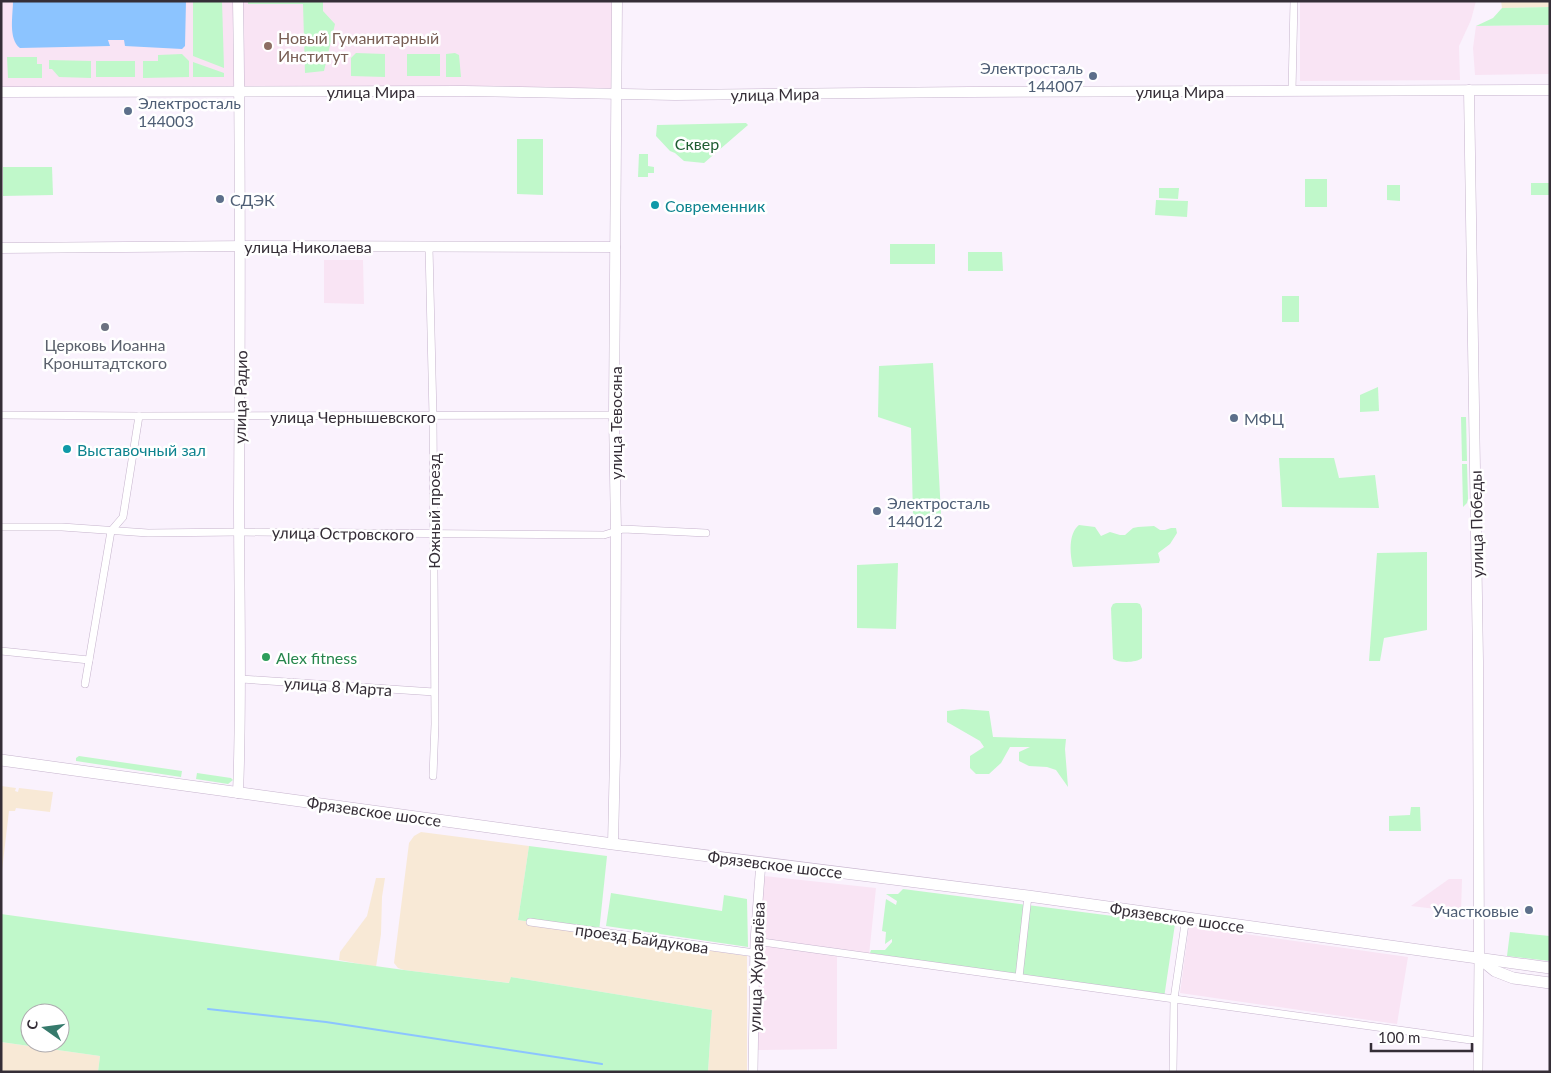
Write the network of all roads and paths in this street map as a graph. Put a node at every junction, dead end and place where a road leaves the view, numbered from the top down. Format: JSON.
{"nodes":[{"id":1,"x":238,"y":1,"type":"edge"},
{"id":2,"x":617,"y":1,"type":"edge"},
{"id":3,"x":1294,"y":1,"type":"edge"},
{"id":4,"x":1469,"y":90,"type":"junction"},
{"id":5,"x":1550,"y":90,"type":"edge"},
{"id":6,"x":240,"y":91,"type":"junction"},
{"id":7,"x":1292,"y":91,"type":"junction"},
{"id":8,"x":1,"y":92,"type":"edge"},
{"id":9,"x":617,"y":94,"type":"junction"},
{"id":10,"x":241,"y":246,"type":"junction"},
{"id":11,"x":429,"y":247,"type":"junction"},
{"id":12,"x":615,"y":247,"type":"junction"},
{"id":13,"x":1,"y":248,"type":"edge"},
{"id":14,"x":1,"y":415,"type":"edge"},
{"id":15,"x":139,"y":416,"type":"junction"},
{"id":16,"x":240,"y":416,"type":"junction"},
{"id":17,"x":433,"y":416,"type":"junction"},
{"id":18,"x":614,"y":416,"type":"junction"},
{"id":19,"x":1,"y":527,"type":"edge"},
{"id":20,"x":111,"y":531,"type":"junction"},
{"id":21,"x":616,"y":531,"type":"junction"},
{"id":22,"x":239,"y":532,"type":"junction"},
{"id":23,"x":706,"y":533,"type":"dead end"},
{"id":24,"x":433,"y":535,"type":"junction"},
{"id":25,"x":1,"y":651,"type":"edge"},
{"id":26,"x":89,"y":660,"type":"junction"},
{"id":27,"x":241,"y":679,"type":"junction"},
{"id":28,"x":85,"y":684,"type":"dead end"},
{"id":29,"x":434,"y":692,"type":"junction"},
{"id":30,"x":1,"y":760,"type":"edge"},
{"id":31,"x":433,"y":776,"type":"dead end"},
{"id":32,"x":238,"y":793,"type":"junction"},
{"id":33,"x":613,"y":844,"type":"junction"},
{"id":34,"x":761,"y":862,"type":"junction"},
{"id":35,"x":1028,"y":896,"type":"junction"},
{"id":36,"x":1186,"y":917,"type":"junction"},
{"id":37,"x":530,"y":922,"type":"dead end"},
{"id":38,"x":755,"y":941,"type":"junction"},
{"id":39,"x":755,"y":953,"type":"junction"},
{"id":40,"x":1479,"y":958,"type":"junction"},
{"id":41,"x":1550,"y":968,"type":"edge"},
{"id":42,"x":1019,"y":977,"type":"junction"},
{"id":43,"x":1550,"y":983,"type":"edge"},
{"id":44,"x":1174,"y":999,"type":"junction"},
{"id":45,"x":1478,"y":1041,"type":"junction"},
{"id":46,"x":754,"y":1072,"type":"edge"},
{"id":47,"x":1173,"y":1072,"type":"edge"},
{"id":48,"x":1478,"y":1072,"type":"edge"}],
"edges":[{"from":1,"to":6,"type":"main road","name":"улица Радио"},
{"from":2,"to":9,"type":"main road","name":"улица Тевосяна"},
{"from":3,"to":7,"type":"street"},
{"from":4,"to":5,"type":"main road","name":"улица Мира"},
{"from":4,"to":7,"type":"main road","name":"улица Мира"},
{"from":4,"to":40,"type":"main road","name":"улица Победы"},
{"from":6,"to":8,"type":"main road","name":"улица Мира"},
{"from":6,"to":9,"type":"main road","name":"улица Мира"},
{"from":6,"to":10,"type":"main road","name":"улица Радио"},
{"from":7,"to":9,"type":"main road","name":"улица Мира"},
{"from":9,"to":12,"type":"main road","name":"улица Тевосяна"},
{"from":10,"to":11,"type":"main road","name":"улица Николаева"},
{"from":10,"to":13,"type":"main road","name":"улица Николаева"},
{"from":10,"to":16,"type":"main road","name":"улица Радио"},
{"from":11,"to":12,"type":"main road","name":"улица Николаева"},
{"from":11,"to":17,"type":"street","name":"Южный проезд"},
{"from":12,"to":18,"type":"main road","name":"улица Тевосяна"},
{"from":14,"to":15,"type":"street","name":"улица Чернышевского"},
{"from":15,"to":16,"type":"street","name":"улица Чернышевского"},
{"from":15,"to":20,"type":"street"},
{"from":16,"to":17,"type":"street","name":"улица Чернышевского"},
{"from":16,"to":22,"type":"main road","name":"улица Радио"},
{"from":17,"to":18,"type":"street","name":"улица Чернышевского"},
{"from":17,"to":24,"type":"street","name":"Южный проезд"},
{"from":18,"to":21,"type":"main road","name":"улица Тевосяна"},
{"from":19,"to":20,"type":"street","name":"улица Островского"},
{"from":20,"to":22,"type":"street","name":"улица Островского"},
{"from":20,"to":26,"type":"street"},
{"from":21,"to":23,"type":"street"},
{"from":21,"to":24,"type":"street","name":"улица Островского"},
{"from":21,"to":33,"type":"main road","name":"улица Тевосяна"},
{"from":22,"to":24,"type":"street","name":"улица Островского"},
{"from":22,"to":27,"type":"main road","name":"улица Радио"},
{"from":24,"to":29,"type":"street","name":"Южный проезд"},
{"from":25,"to":26,"type":"street"},
{"from":26,"to":28,"type":"street"},
{"from":27,"to":29,"type":"street","name":"улица 8 Марта"},
{"from":27,"to":32,"type":"main road","name":"улица Радио"},
{"from":29,"to":31,"type":"street","name":"Южный проезд"},
{"from":30,"to":32,"type":"highway","name":"Фрязевское шоссе"},
{"from":32,"to":33,"type":"highway","name":"Фрязевское шоссе"},
{"from":33,"to":34,"type":"highway","name":"Фрязевское шоссе"},
{"from":34,"to":35,"type":"highway","name":"Фрязевское шоссе"},
{"from":34,"to":38,"type":"street","name":"улица Журавлёва"},
{"from":35,"to":36,"type":"highway","name":"Фрязевское шоссе"},
{"from":35,"to":42,"type":"street"},
{"from":36,"to":40,"type":"highway","name":"Фрязевское шоссе"},
{"from":36,"to":44,"type":"street"},
{"from":37,"to":39,"type":"street","name":"проезд Байдукова"},
{"from":38,"to":39,"type":"street","name":"улица Журавлёва"},
{"from":38,"to":42,"type":"street"},
{"from":39,"to":46,"type":"street","name":"улица Журавлёва"},
{"from":40,"to":41,"type":"highway","name":"Фрязевское шоссе"},
{"from":40,"to":43,"type":"highway"},
{"from":40,"to":45,"type":"street"},
{"from":42,"to":44,"type":"street"},
{"from":44,"to":45,"type":"street"},
{"from":44,"to":47,"type":"street"},
{"from":45,"to":48,"type":"street"}]}
